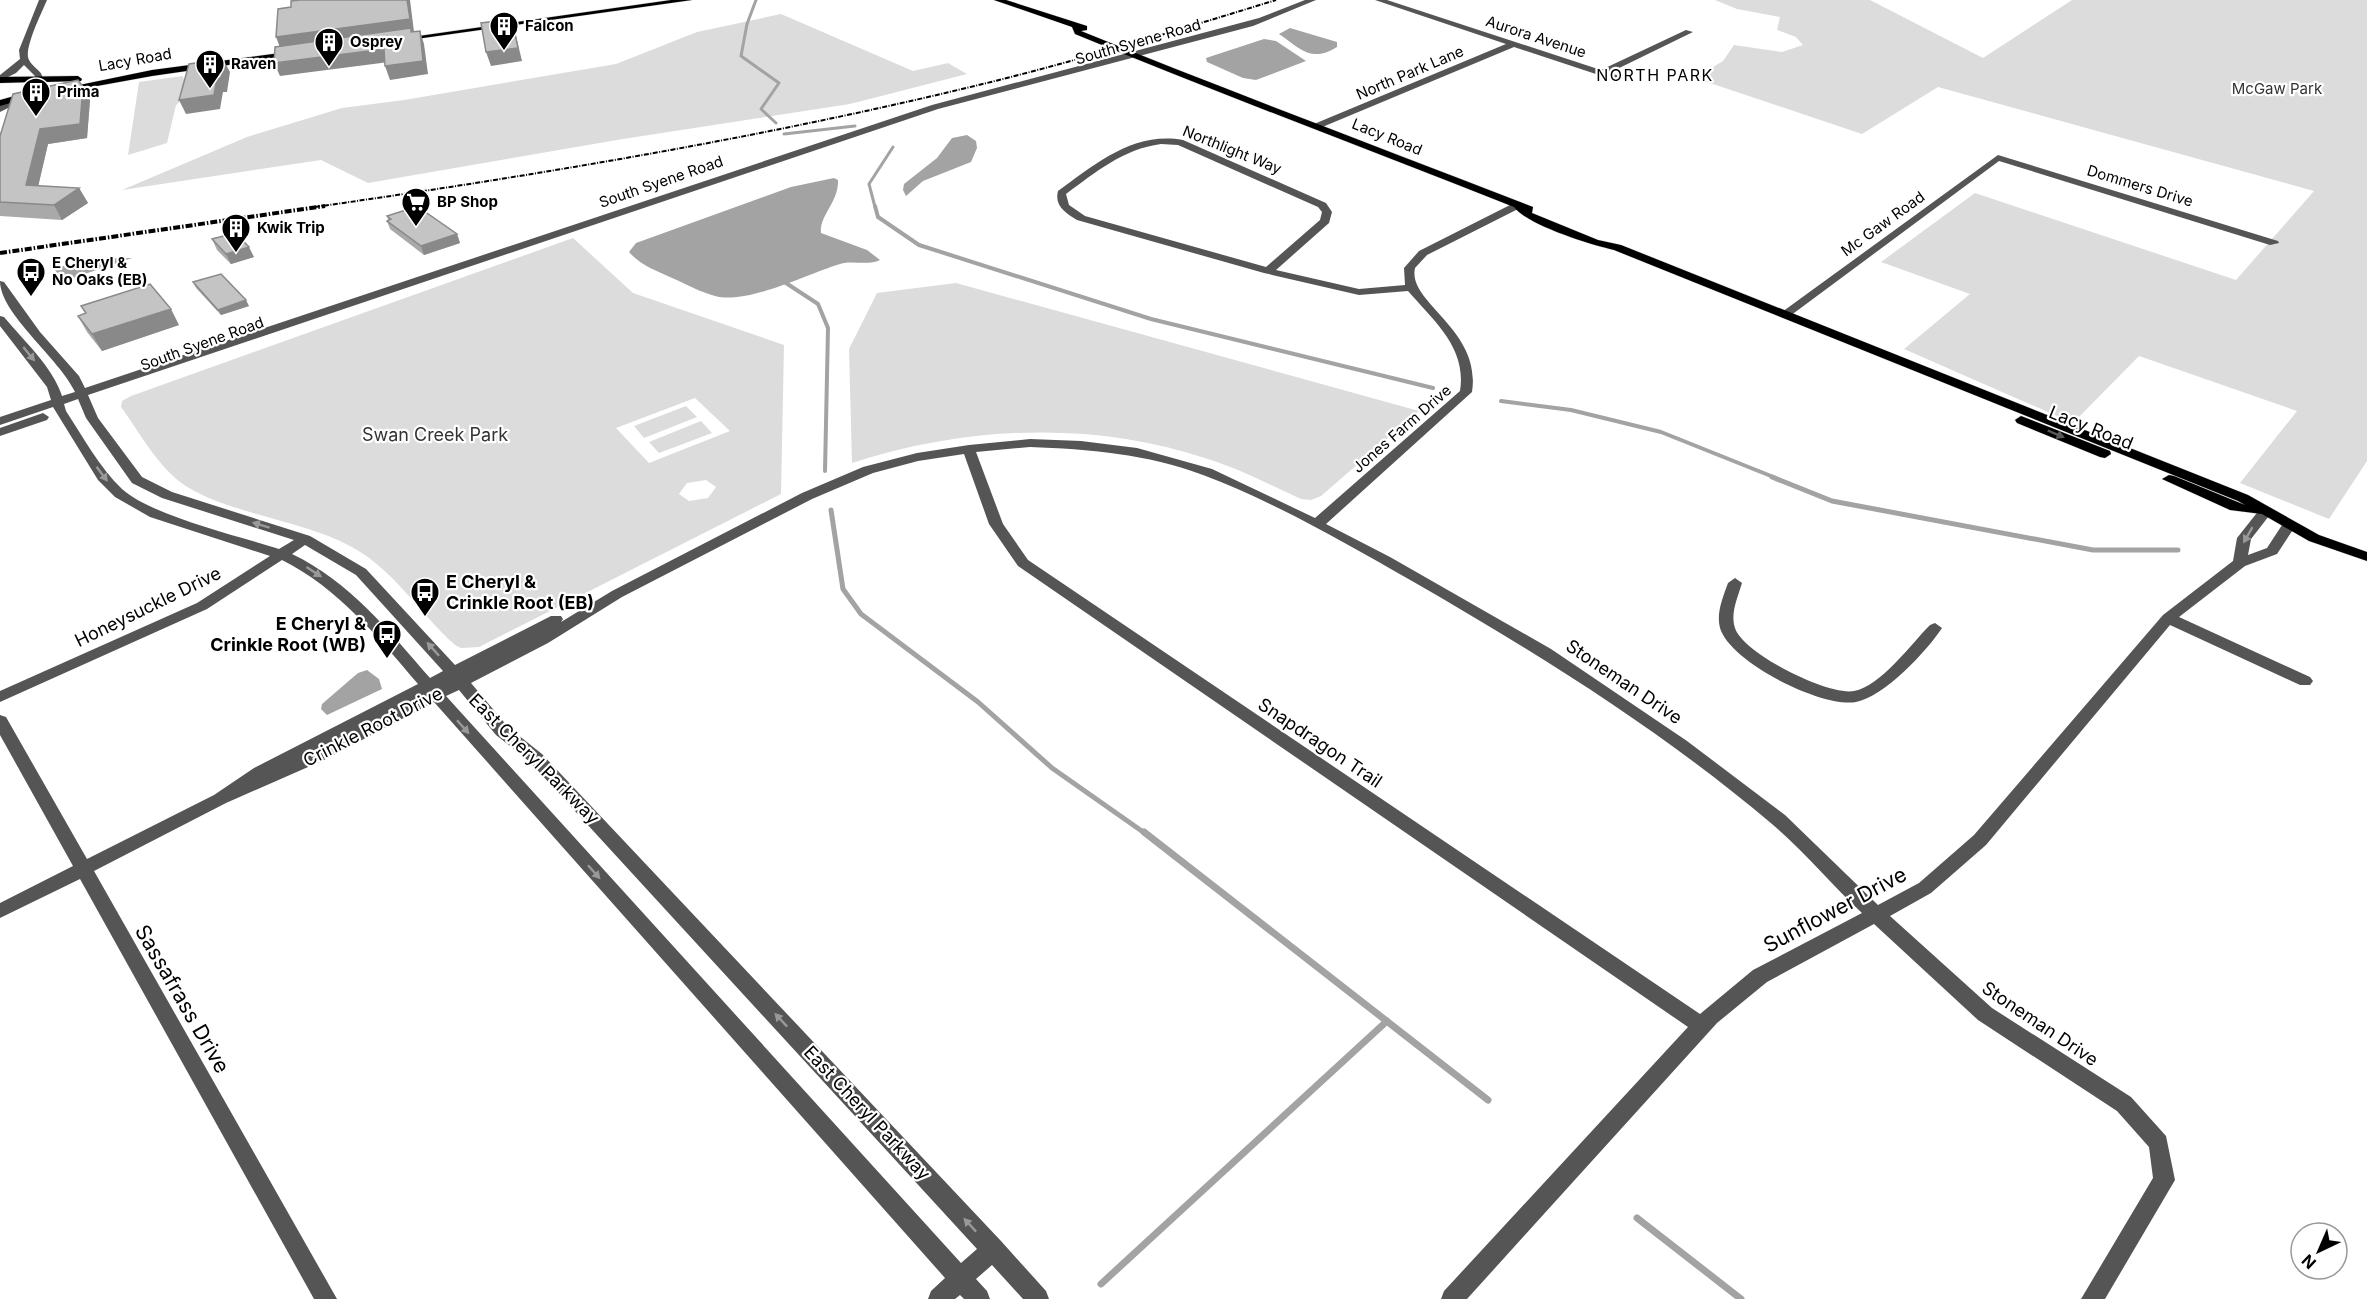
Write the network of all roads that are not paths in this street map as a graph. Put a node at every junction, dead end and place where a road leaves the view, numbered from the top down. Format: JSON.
{"nodes":[{"id":1,"x":43,"y":0,"type":"edge"},
{"id":2,"x":650,"y":0,"type":"edge"},
{"id":3,"x":688,"y":0,"type":"edge"},
{"id":4,"x":998,"y":0,"type":"edge"},
{"id":5,"x":1312,"y":0,"type":"edge"},
{"id":6,"x":1379,"y":0,"type":"edge"},
{"id":7,"x":1258,"y":20,"type":"junction"},
{"id":8,"x":1076,"y":27,"type":"junction"},
{"id":9,"x":1689,"y":33,"type":"dead end"},
{"id":10,"x":1514,"y":44,"type":"junction"},
{"id":11,"x":1131,"y":54,"type":"junction"},
{"id":12,"x":1141,"y":55,"type":"junction"},
{"id":13,"x":1151,"y":55,"type":"junction"},
{"id":14,"x":24,"y":60,"type":"junction"},
{"id":15,"x":1602,"y":73,"type":"junction"},
{"id":16,"x":1617,"y":78,"type":"dead end"},
{"id":17,"x":0,"y":79,"type":"edge"},
{"id":18,"x":39,"y":79,"type":"junction"},
{"id":19,"x":1243,"y":97,"type":"junction"},
{"id":20,"x":17,"y":100,"type":"junction"},
{"id":21,"x":0,"y":103,"type":"edge"},
{"id":22,"x":0,"y":109,"type":"edge"},
{"id":23,"x":920,"y":113,"type":"junction"},
{"id":24,"x":1317,"y":126,"type":"junction"},
{"id":25,"x":1998,"y":158,"type":"joint"},
{"id":26,"x":1517,"y":207,"type":"junction"},
{"id":27,"x":2274,"y":243,"type":"dead end"},
{"id":28,"x":1268,"y":271,"type":"junction"},
{"id":29,"x":0,"y":284,"type":"edge"},
{"id":30,"x":1411,"y":288,"type":"junction"},
{"id":31,"x":19,"y":309,"type":"junction"},
{"id":32,"x":1786,"y":314,"type":"junction"},
{"id":33,"x":0,"y":315,"type":"edge"},
{"id":34,"x":0,"y":319,"type":"edge"},
{"id":35,"x":82,"y":399,"type":"junction"},
{"id":36,"x":58,"y":407,"type":"junction"},
{"id":37,"x":0,"y":421,"type":"edge"},
{"id":38,"x":0,"y":432,"type":"edge"},
{"id":39,"x":969,"y":449,"type":"junction"},
{"id":40,"x":2265,"y":512,"type":"junction"},
{"id":41,"x":1317,"y":524,"type":"junction"},
{"id":42,"x":2289,"y":525,"type":"junction"},
{"id":43,"x":305,"y":539,"type":"junction"},
{"id":44,"x":282,"y":555,"type":"junction"},
{"id":45,"x":2367,"y":557,"type":"edge"},
{"id":46,"x":2240,"y":563,"type":"junction"},
{"id":47,"x":1735,"y":583,"type":"dead end"},
{"id":48,"x":2168,"y":618,"type":"junction"},
{"id":49,"x":1935,"y":628,"type":"dead end"},
{"id":50,"x":456,"y":677,"type":"junction"},
{"id":51,"x":2305,"y":681,"type":"dead end"},
{"id":52,"x":432,"y":690,"type":"junction"},
{"id":53,"x":0,"y":697,"type":"edge"},
{"id":54,"x":0,"y":721,"type":"edge"},
{"id":55,"x":83,"y":869,"type":"junction"},
{"id":56,"x":0,"y":911,"type":"edge"},
{"id":57,"x":1876,"y":915,"type":"junction"},
{"id":58,"x":1702,"y":1026,"type":"junction"},
{"id":59,"x":993,"y":1249,"type":"junction"},
{"id":60,"x":961,"y":1279,"type":"junction"},
{"id":61,"x":326,"y":1299,"type":"edge"},
{"id":62,"x":939,"y":1299,"type":"edge"},
{"id":63,"x":978,"y":1299,"type":"edge"},
{"id":64,"x":1038,"y":1299,"type":"edge"},
{"id":65,"x":1452,"y":1299,"type":"edge"},
{"id":66,"x":2092,"y":1299,"type":"edge"}],
"edges":[{"from":1,"to":14,"type":"street"},
{"from":2,"to":3,"type":"main road"},
{"from":4,"to":8,"type":"main road","name":"Lacy Road"},
{"from":5,"to":7,"type":"street","name":"South Syene Road"},
{"from":6,"to":10,"type":"street","name":"Aurora Avenue"},
{"from":7,"to":12,"type":"street","name":"South Syene Road"},
{"from":7,"to":13,"type":"street","name":"South Syene Road"},
{"from":8,"to":11,"type":"main road","name":"Lacy Road"},
{"from":8,"to":12,"type":"main road","name":"Lacy Road"},
{"from":9,"to":15,"type":"street"},
{"from":10,"to":15,"type":"street","name":"Aurora Avenue"},
{"from":10,"to":24,"type":"street","name":"North Park Lane"},
{"from":11,"to":12,"type":"street","name":"South Syene Road"},
{"from":11,"to":23,"type":"street","name":"South Syene Road"},
{"from":12,"to":13,"type":"street","name":"South Syene Road"},
{"from":12,"to":19,"type":"main road","name":"Lacy Road"},
{"from":12,"to":23,"type":"street","name":"South Syene Road"},
{"from":13,"to":19,"type":"main road","name":"Lacy Road"},
{"from":14,"to":17,"type":"street"},
{"from":14,"to":18,"type":"street"},
{"from":15,"to":16,"type":"street","name":"Aurora Avenue"},
{"from":17,"to":18,"type":"main road","name":"Lacy Road"},
{"from":18,"to":20,"type":"main road"},
{"from":18,"to":20,"type":"main road","name":"Lacy Road"},
{"from":19,"to":24,"type":"main road","name":"Lacy Road"},
{"from":20,"to":21,"type":"main road","name":"Lacy Road"},
{"from":20,"to":22,"type":"street"},
{"from":23,"to":35,"type":"street","name":"South Syene Road"},
{"from":24,"to":26,"type":"main road","name":"Lacy Road"},
{"from":25,"to":27,"type":"street","name":"Dommers Drive"},
{"from":25,"to":32,"type":"street","name":"Mc Gaw Road"},
{"from":26,"to":30,"type":"street"},
{"from":26,"to":32,"type":"main road","name":"Lacy Road"},
{"from":28,"to":28,"type":"street","name":"Northlight Way"},
{"from":28,"to":30,"type":"street","name":"Northlight Way"},
{"from":29,"to":31,"type":"street","name":"East Cheryl Parkway"},
{"from":30,"to":41,"type":"street","name":"Jones Farm Drive"},
{"from":31,"to":33,"type":"street"},
{"from":31,"to":35,"type":"street","name":"East Cheryl Parkway"},
{"from":32,"to":40,"type":"main road","name":"Lacy Road"},
{"from":34,"to":36,"type":"street","name":"East Cheryl Parkway","one_way":true},
{"from":35,"to":36,"type":"street","name":"South Syene Road"},
{"from":43,"to":35,"type":"street","name":"East Cheryl Parkway","one_way":true},
{"from":36,"to":37,"type":"street","name":"South Syene Road"},
{"from":36,"to":38,"type":"street","name":"South Syene Road"},
{"from":36,"to":44,"type":"street","name":"East Cheryl Parkway","one_way":true},
{"from":39,"to":41,"type":"street","name":"Stoneman Drive"},
{"from":39,"to":50,"type":"street","name":"Crinkle Root Drive"},
{"from":39,"to":58,"type":"street","name":"Snapdragon Trail"},
{"from":40,"to":42,"type":"main road","name":"Lacy Road"},
{"from":40,"to":46,"type":"street","one_way":true},
{"from":41,"to":57,"type":"street","name":"Stoneman Drive"},
{"from":42,"to":45,"type":"main road","name":"Lacy Road"},
{"from":42,"to":46,"type":"street","name":"Sunflower Drive"},
{"from":43,"to":44,"type":"street","name":"Honeysuckle Drive"},
{"from":50,"to":43,"type":"street","name":"East Cheryl Parkway","one_way":true},
{"from":44,"to":52,"type":"street","name":"East Cheryl Parkway","one_way":true},
{"from":44,"to":53,"type":"street","name":"Honeysuckle Drive"},
{"from":46,"to":48,"type":"street","name":"Sunflower Drive"},
{"from":47,"to":49,"type":"street"},
{"from":48,"to":51,"type":"street"},
{"from":48,"to":57,"type":"street","name":"Sunflower Drive"},
{"from":50,"to":52,"type":"street","name":"Crinkle Root Drive"},
{"from":59,"to":50,"type":"street","name":"East Cheryl Parkway","one_way":true},
{"from":52,"to":55,"type":"street","name":"Crinkle Root Drive"},
{"from":52,"to":60,"type":"street","name":"East Cheryl Parkway","one_way":true},
{"from":54,"to":55,"type":"street","name":"Sassafrass Drive"},
{"from":55,"to":56,"type":"street","name":"Crinkle Root Drive"},
{"from":55,"to":61,"type":"street","name":"Sassafrass Drive"},
{"from":57,"to":58,"type":"street","name":"Sunflower Drive"},
{"from":57,"to":66,"type":"street","name":"Stoneman Drive"},
{"from":58,"to":65,"type":"street","name":"Sunflower Drive"},
{"from":59,"to":60,"type":"street"},
{"from":59,"to":64,"type":"street","name":"East Cheryl Parkway"},
{"from":60,"to":62,"type":"street"},
{"from":60,"to":63,"type":"street","name":"East Cheryl Parkway"}]}
